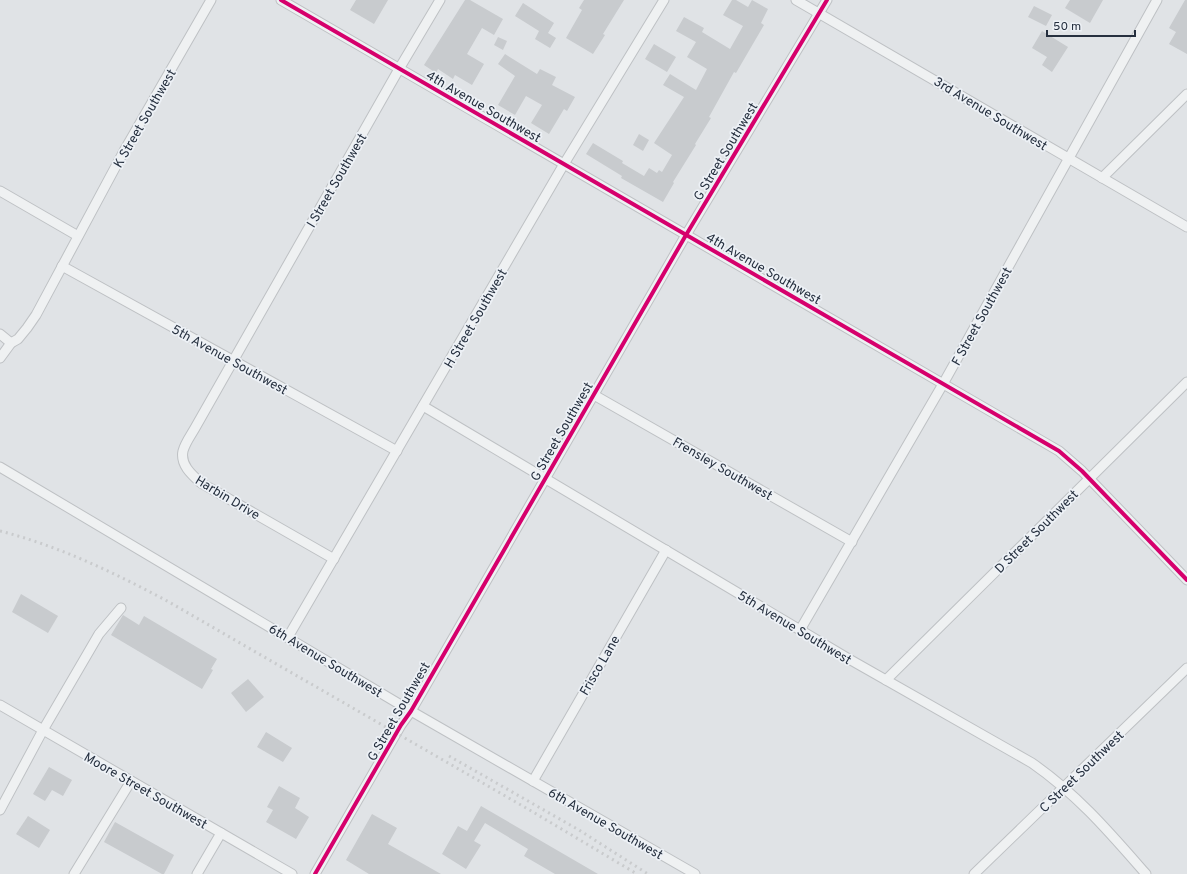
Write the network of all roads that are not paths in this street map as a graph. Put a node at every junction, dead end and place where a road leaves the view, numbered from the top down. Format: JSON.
{"nodes":[{"id":1,"x":211,"y":0,"type":"edge"},
{"id":2,"x":281,"y":0,"type":"edge"},
{"id":3,"x":440,"y":0,"type":"edge"},
{"id":4,"x":664,"y":0,"type":"edge"},
{"id":5,"x":796,"y":0,"type":"edge"},
{"id":6,"x":827,"y":0,"type":"edge"},
{"id":7,"x":1157,"y":0,"type":"edge"},
{"id":8,"x":819,"y":14,"type":"junction"},
{"id":9,"x":399,"y":69,"type":"junction"},
{"id":10,"x":1187,"y":94,"type":"edge"},
{"id":11,"x":1069,"y":159,"type":"junction"},
{"id":12,"x":564,"y":164,"type":"junction"},
{"id":13,"x":1102,"y":178,"type":"junction"},
{"id":14,"x":0,"y":191,"type":"edge"},
{"id":15,"x":1187,"y":227,"type":"edge"},
{"id":16,"x":686,"y":235,"type":"junction"},
{"id":17,"x":78,"y":236,"type":"junction"},
{"id":18,"x":62,"y":266,"type":"junction"},
{"id":19,"x":0,"y":334,"type":"edge"},
{"id":20,"x":11,"y":343,"type":"junction"},
{"id":21,"x":0,"y":358,"type":"edge"},
{"id":22,"x":233,"y":361,"type":"junction"},
{"id":23,"x":1187,"y":382,"type":"edge"},
{"id":24,"x":943,"y":384,"type":"junction"},
{"id":25,"x":594,"y":395,"type":"junction"},
{"id":26,"x":423,"y":406,"type":"junction"},
{"id":27,"x":397,"y":451,"type":"junction"},
{"id":28,"x":0,"y":467,"type":"edge"},
{"id":29,"x":1089,"y":478,"type":"junction"},
{"id":30,"x":545,"y":479,"type":"junction"},
{"id":31,"x":852,"y":542,"type":"junction"},
{"id":32,"x":666,"y":550,"type":"junction"},
{"id":33,"x":334,"y":560,"type":"junction"},
{"id":34,"x":1187,"y":580,"type":"edge"},
{"id":35,"x":120,"y":608,"type":"dead end"},
{"id":36,"x":800,"y":630,"type":"junction"},
{"id":37,"x":288,"y":637,"type":"junction"},
{"id":38,"x":1187,"y":668,"type":"edge"},
{"id":39,"x":886,"y":680,"type":"junction"},
{"id":40,"x":0,"y":705,"type":"edge"},
{"id":41,"x":411,"y":711,"type":"junction"},
{"id":42,"x":43,"y":730,"type":"junction"},
{"id":43,"x":131,"y":780,"type":"junction"},
{"id":44,"x":532,"y":781,"type":"junction"},
{"id":45,"x":1064,"y":788,"type":"junction"},
{"id":46,"x":0,"y":810,"type":"edge"},
{"id":47,"x":221,"y":833,"type":"junction"},
{"id":48,"x":74,"y":874,"type":"edge"},
{"id":49,"x":197,"y":874,"type":"edge"},
{"id":50,"x":292,"y":874,"type":"edge"},
{"id":51,"x":316,"y":874,"type":"edge"},
{"id":52,"x":695,"y":874,"type":"edge"},
{"id":53,"x":974,"y":874,"type":"edge"},
{"id":54,"x":1146,"y":874,"type":"edge"}],
"edges":[{"from":1,"to":17,"type":"street","name":"K Street Southwest"},
{"from":2,"to":9,"type":"street","name":"4th Avenue Southwest"},
{"from":3,"to":9,"type":"street","name":"I Street Southwest"},
{"from":4,"to":12,"type":"street","name":"H Street Southwest"},
{"from":5,"to":8,"type":"street","name":"3rd Avenue Southwest"},
{"from":6,"to":8,"type":"street","name":"G Street Southwest"},
{"from":7,"to":11,"type":"street","name":"F Street Southwest"},
{"from":8,"to":11,"type":"street","name":"3rd Avenue Southwest"},
{"from":8,"to":16,"type":"street","name":"G Street Southwest"},
{"from":9,"to":12,"type":"street","name":"4th Avenue Southwest"},
{"from":9,"to":22,"type":"street","name":"I Street Southwest"},
{"from":10,"to":13,"type":"street"},
{"from":11,"to":13,"type":"street","name":"3rd Avenue Southwest"},
{"from":11,"to":24,"type":"street","name":"F Street Southwest"},
{"from":12,"to":16,"type":"street","name":"4th Avenue Southwest"},
{"from":12,"to":26,"type":"street","name":"H Street Southwest"},
{"from":13,"to":15,"type":"street","name":"3rd Avenue Southwest"},
{"from":14,"to":17,"type":"street"},
{"from":16,"to":24,"type":"street","name":"4th Avenue Southwest"},
{"from":16,"to":25,"type":"street","name":"G Street Southwest"},
{"from":17,"to":18,"type":"street","name":"K Street Southwest"},
{"from":18,"to":20,"type":"street"},
{"from":18,"to":22,"type":"street","name":"5th Avenue Southwest"},
{"from":19,"to":20,"type":"street"},
{"from":20,"to":21,"type":"street"},
{"from":22,"to":27,"type":"street","name":"5th Avenue Southwest"},
{"from":22,"to":33,"type":"street","name":"Harbin Drive"},
{"from":23,"to":29,"type":"street","name":"D Street Southwest"},
{"from":24,"to":29,"type":"street","name":"4th Avenue Southwest"},
{"from":24,"to":31,"type":"street","name":"F Street Southwest"},
{"from":25,"to":30,"type":"street","name":"G Street Southwest"},
{"from":25,"to":31,"type":"street","name":"Frensley Southwest"},
{"from":26,"to":27,"type":"street","name":"H Street Southwest"},
{"from":26,"to":30,"type":"street","name":"5th Avenue Southwest"},
{"from":27,"to":33,"type":"street","name":"H Street Southwest"},
{"from":28,"to":37,"type":"street","name":"6th Avenue Southwest"},
{"from":29,"to":34,"type":"street","name":"4th Avenue Southwest"},
{"from":29,"to":39,"type":"street","name":"D Street Southwest"},
{"from":30,"to":32,"type":"street","name":"5th Avenue Southwest"},
{"from":30,"to":41,"type":"street","name":"G Street Southwest"},
{"from":31,"to":36,"type":"street","name":"F Street Southwest"},
{"from":32,"to":36,"type":"street","name":"5th Avenue Southwest"},
{"from":32,"to":44,"type":"street","name":"Frisco Lane"},
{"from":33,"to":37,"type":"street","name":"H Street Southwest"},
{"from":35,"to":42,"type":"street"},
{"from":36,"to":39,"type":"street","name":"5th Avenue Southwest"},
{"from":37,"to":41,"type":"street","name":"6th Avenue Southwest"},
{"from":38,"to":45,"type":"street","name":"C Street Southwest"},
{"from":39,"to":45,"type":"street","name":"5th Avenue Southwest"},
{"from":40,"to":42,"type":"street","name":"Moore Street Southwest"},
{"from":41,"to":44,"type":"street","name":"6th Avenue Southwest"},
{"from":41,"to":51,"type":"street","name":"G Street Southwest"},
{"from":42,"to":43,"type":"street","name":"Moore Street Southwest"},
{"from":42,"to":46,"type":"street"},
{"from":43,"to":47,"type":"street","name":"Moore Street Southwest"},
{"from":43,"to":48,"type":"street"},
{"from":44,"to":52,"type":"street","name":"6th Avenue Southwest"},
{"from":45,"to":53,"type":"street","name":"C Street Southwest"},
{"from":45,"to":54,"type":"street","name":"5th Avenue Southwest"},
{"from":47,"to":49,"type":"street"},
{"from":47,"to":50,"type":"street","name":"Moore Street Southwest"}]}
